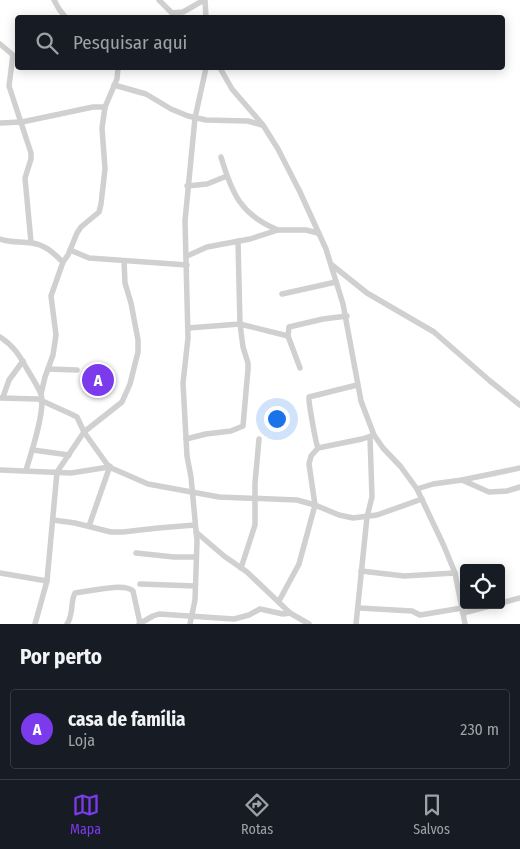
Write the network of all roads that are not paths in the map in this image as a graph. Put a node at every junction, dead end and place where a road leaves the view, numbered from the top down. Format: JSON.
{"nodes":[{"id":1,"x":54,"y":0,"type":"edge"},
{"id":2,"x":159,"y":0,"type":"edge"},
{"id":3,"x":204,"y":0,"type":"edge"},
{"id":4,"x":172,"y":13,"type":"joint"},
{"id":5,"x":64,"y":15,"type":"edge"},
{"id":6,"x":206,"y":15,"type":"edge"},
{"id":7,"x":0,"y":44,"type":"edge"},
{"id":8,"x":15,"y":55,"type":"edge"},
{"id":9,"x":118,"y":70,"type":"edge"},
{"id":10,"x":206,"y":70,"type":"edge"},
{"id":11,"x":221,"y":70,"type":"edge"},
{"id":12,"x":114,"y":85,"type":"junction"},
{"id":13,"x":105,"y":107,"type":"junction"},
{"id":14,"x":195,"y":118,"type":"junction"},
{"id":15,"x":22,"y":122,"type":"junction"},
{"id":16,"x":0,"y":123,"type":"edge"},
{"id":17,"x":263,"y":125,"type":"junction"},
{"id":18,"x":221,"y":157,"type":"dead end"},
{"id":19,"x":227,"y":176,"type":"junction"},
{"id":20,"x":187,"y":186,"type":"junction"},
{"id":21,"x":312,"y":219,"type":"junction"},
{"id":22,"x":265,"y":224,"type":"junction"},
{"id":23,"x":278,"y":230,"type":"junction"},
{"id":24,"x":306,"y":230,"type":"junction"},
{"id":25,"x":318,"y":233,"type":"junction"},
{"id":26,"x":263,"y":235,"type":"junction"},
{"id":27,"x":0,"y":239,"type":"edge"},
{"id":28,"x":238,"y":241,"type":"junction"},
{"id":29,"x":31,"y":242,"type":"junction"},
{"id":30,"x":70,"y":250,"type":"junction"},
{"id":31,"x":187,"y":256,"type":"junction"},
{"id":32,"x":124,"y":261,"type":"junction"},
{"id":33,"x":63,"y":262,"type":"junction"},
{"id":34,"x":187,"y":265,"type":"junction"},
{"id":35,"x":332,"y":265,"type":"junction"},
{"id":36,"x":336,"y":282,"type":"junction"},
{"id":37,"x":282,"y":294,"type":"dead end"},
{"id":38,"x":347,"y":316,"type":"junction"},
{"id":39,"x":240,"y":324,"type":"junction"},
{"id":40,"x":188,"y":328,"type":"junction"},
{"id":41,"x":288,"y":336,"type":"junction"},
{"id":42,"x":0,"y":337,"type":"edge"},
{"id":43,"x":23,"y":361,"type":"junction"},
{"id":44,"x":300,"y":368,"type":"dead end"},
{"id":45,"x":48,"y":369,"type":"junction"},
{"id":46,"x":77,"y":370,"type":"dead end"},
{"id":47,"x":357,"y":385,"type":"junction"},
{"id":48,"x":1,"y":397,"type":"edge"},
{"id":49,"x":41,"y":397,"type":"junction"},
{"id":50,"x":520,"y":405,"type":"edge"},
{"id":51,"x":84,"y":432,"type":"junction"},
{"id":52,"x":372,"y":436,"type":"junction"},
{"id":53,"x":186,"y":439,"type":"junction"},
{"id":54,"x":259,"y":439,"type":"dead end"},
{"id":55,"x":318,"y":448,"type":"junction"},
{"id":56,"x":33,"y":450,"type":"junction"},
{"id":57,"x":69,"y":455,"type":"junction"},
{"id":58,"x":110,"y":466,"type":"junction"},
{"id":59,"x":520,"y":468,"type":"edge"},
{"id":60,"x":0,"y":470,"type":"edge"},
{"id":61,"x":26,"y":470,"type":"junction"},
{"id":62,"x":56,"y":472,"type":"junction"},
{"id":63,"x":462,"y":480,"type":"junction"},
{"id":64,"x":520,"y":487,"type":"edge"},
{"id":65,"x":417,"y":489,"type":"junction"},
{"id":66,"x":192,"y":491,"type":"junction"},
{"id":67,"x":422,"y":499,"type":"junction"},
{"id":68,"x":255,"y":500,"type":"junction"},
{"id":69,"x":315,"y":505,"type":"junction"},
{"id":70,"x":367,"y":517,"type":"junction"},
{"id":71,"x":53,"y":520,"type":"junction"},
{"id":72,"x":89,"y":526,"type":"junction"},
{"id":73,"x":196,"y":529,"type":"junction"},
{"id":74,"x":136,"y":553,"type":"dead end"},
{"id":75,"x":196,"y":557,"type":"junction"},
{"id":76,"x":241,"y":568,"type":"junction"},
{"id":77,"x":361,"y":571,"type":"junction"},
{"id":78,"x":0,"y":573,"type":"edge"},
{"id":79,"x":455,"y":573,"type":"junction"},
{"id":80,"x":47,"y":581,"type":"junction"},
{"id":81,"x":140,"y":584,"type":"dead end"},
{"id":82,"x":195,"y":586,"type":"junction"},
{"id":83,"x":520,"y":598,"type":"edge"},
{"id":84,"x":279,"y":602,"type":"junction"},
{"id":85,"x":505,"y":602,"type":"edge"},
{"id":86,"x":358,"y":608,"type":"junction"},
{"id":87,"x":473,"y":609,"type":"edge"},
{"id":88,"x":463,"y":611,"type":"junction"},
{"id":89,"x":290,"y":613,"type":"junction"},
{"id":90,"x":193,"y":616,"type":"junction"},
{"id":91,"x":35,"y":624,"type":"edge"},
{"id":92,"x":67,"y":624,"type":"edge"},
{"id":93,"x":139,"y":624,"type":"edge"},
{"id":94,"x":190,"y":624,"type":"edge"},
{"id":95,"x":309,"y":624,"type":"edge"},
{"id":96,"x":356,"y":624,"type":"edge"},
{"id":97,"x":465,"y":624,"type":"edge"}],
"edges":[{"from":1,"to":5,"type":"street"},
{"from":2,"to":4,"type":"street"},
{"from":3,"to":4,"type":"street"},
{"from":3,"to":6,"type":"street"},
{"from":7,"to":8,"type":"street"},
{"from":8,"to":15,"type":"street"},
{"from":9,"to":12,"type":"street"},
{"from":10,"to":14,"type":"street"},
{"from":11,"to":17,"type":"street"},
{"from":12,"to":13,"type":"street"},
{"from":12,"to":14,"type":"street"},
{"from":13,"to":15,"type":"street"},
{"from":13,"to":30,"type":"street"},
{"from":14,"to":17,"type":"street"},
{"from":14,"to":20,"type":"street"},
{"from":15,"to":16,"type":"street"},
{"from":15,"to":29,"type":"street"},
{"from":17,"to":21,"type":"street"},
{"from":18,"to":19,"type":"street"},
{"from":19,"to":20,"type":"street"},
{"from":19,"to":22,"type":"street"},
{"from":20,"to":31,"type":"street"},
{"from":21,"to":24,"type":"street"},
{"from":21,"to":25,"type":"street"},
{"from":22,"to":23,"type":"street"},
{"from":22,"to":26,"type":"street"},
{"from":23,"to":24,"type":"street"},
{"from":23,"to":26,"type":"street"},
{"from":24,"to":25,"type":"street"},
{"from":25,"to":35,"type":"street"},
{"from":26,"to":28,"type":"street"},
{"from":27,"to":29,"type":"street"},
{"from":28,"to":31,"type":"street"},
{"from":28,"to":39,"type":"street"},
{"from":29,"to":33,"type":"street"},
{"from":30,"to":32,"type":"street"},
{"from":30,"to":33,"type":"street"},
{"from":31,"to":34,"type":"street"},
{"from":32,"to":34,"type":"street"},
{"from":32,"to":51,"type":"street"},
{"from":33,"to":45,"type":"street"},
{"from":34,"to":40,"type":"street"},
{"from":35,"to":36,"type":"street"},
{"from":35,"to":50,"type":"street"},
{"from":36,"to":37,"type":"street"},
{"from":36,"to":38,"type":"street"},
{"from":38,"to":41,"type":"street"},
{"from":38,"to":47,"type":"street"},
{"from":39,"to":40,"type":"street"},
{"from":39,"to":41,"type":"street"},
{"from":39,"to":53,"type":"street"},
{"from":40,"to":53,"type":"street"},
{"from":41,"to":44,"type":"street"},
{"from":42,"to":43,"type":"street"},
{"from":43,"to":48,"type":"street"},
{"from":43,"to":49,"type":"street"},
{"from":45,"to":46,"type":"street"},
{"from":45,"to":49,"type":"street"},
{"from":47,"to":52,"type":"street"},
{"from":47,"to":55,"type":"street"},
{"from":48,"to":49,"type":"street"},
{"from":49,"to":51,"type":"street"},
{"from":49,"to":56,"type":"street"},
{"from":51,"to":57,"type":"street"},
{"from":51,"to":58,"type":"street"},
{"from":52,"to":55,"type":"street"},
{"from":52,"to":65,"type":"street"},
{"from":52,"to":70,"type":"street"},
{"from":53,"to":66,"type":"street"},
{"from":54,"to":68,"type":"street"},
{"from":55,"to":69,"type":"street"},
{"from":56,"to":57,"type":"street"},
{"from":56,"to":61,"type":"street"},
{"from":57,"to":62,"type":"street"},
{"from":58,"to":62,"type":"street"},
{"from":58,"to":66,"type":"street"},
{"from":58,"to":72,"type":"street"},
{"from":59,"to":63,"type":"street"},
{"from":60,"to":61,"type":"street"},
{"from":61,"to":62,"type":"street"},
{"from":62,"to":71,"type":"street"},
{"from":63,"to":64,"type":"street"},
{"from":63,"to":65,"type":"street"},
{"from":65,"to":67,"type":"street"},
{"from":66,"to":68,"type":"street"},
{"from":66,"to":73,"type":"street"},
{"from":67,"to":70,"type":"street"},
{"from":67,"to":79,"type":"street"},
{"from":68,"to":69,"type":"street"},
{"from":68,"to":76,"type":"street"},
{"from":69,"to":70,"type":"street"},
{"from":69,"to":84,"type":"street"},
{"from":70,"to":77,"type":"street"},
{"from":71,"to":72,"type":"street"},
{"from":71,"to":80,"type":"street"},
{"from":72,"to":73,"type":"street"},
{"from":73,"to":75,"type":"street"},
{"from":73,"to":76,"type":"street"},
{"from":74,"to":75,"type":"street"},
{"from":75,"to":82,"type":"street"},
{"from":76,"to":84,"type":"street"},
{"from":77,"to":79,"type":"street"},
{"from":77,"to":86,"type":"street"},
{"from":78,"to":80,"type":"street"},
{"from":79,"to":88,"type":"street"},
{"from":80,"to":91,"type":"street"},
{"from":81,"to":82,"type":"street"},
{"from":82,"to":90,"type":"street"},
{"from":83,"to":85,"type":"street"},
{"from":84,"to":89,"type":"street"},
{"from":86,"to":88,"type":"street"},
{"from":86,"to":96,"type":"street"},
{"from":87,"to":88,"type":"street"},
{"from":88,"to":97,"type":"street"},
{"from":89,"to":90,"type":"street"},
{"from":89,"to":95,"type":"street"},
{"from":90,"to":93,"type":"street"},
{"from":90,"to":94,"type":"street"},
{"from":92,"to":93,"type":"street"}]}
